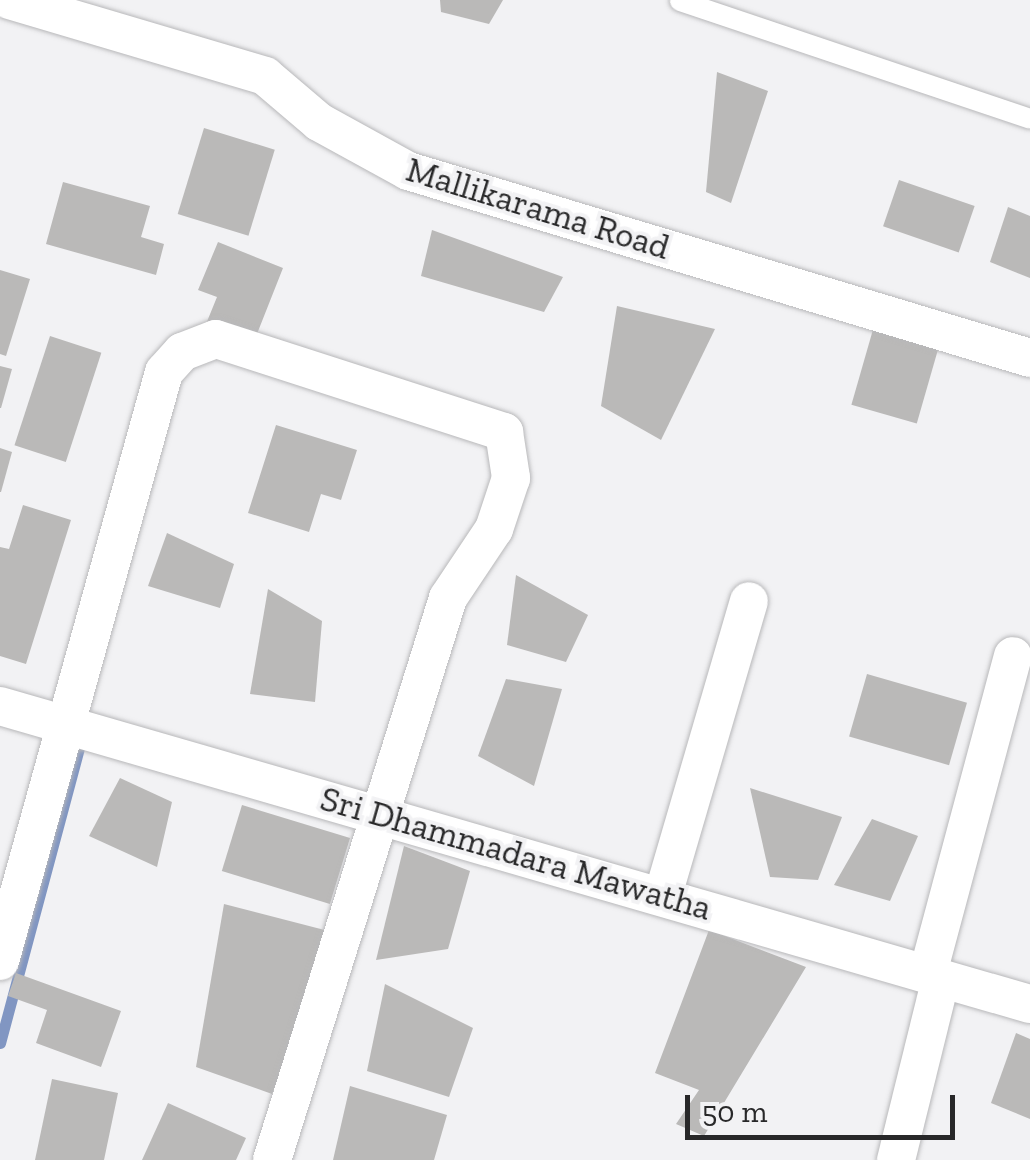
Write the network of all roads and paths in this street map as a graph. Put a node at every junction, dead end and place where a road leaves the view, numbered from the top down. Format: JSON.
{"nodes":[{"id":1,"x":8,"y":0,"type":"edge"},
{"id":2,"x":680,"y":1,"type":"edge"},
{"id":3,"x":1030,"y":119,"type":"edge"},
{"id":4,"x":1030,"y":358,"type":"edge"},
{"id":5,"x":749,"y":602,"type":"dead end"},
{"id":6,"x":1013,"y":656,"type":"dead end"},
{"id":7,"x":0,"y":706,"type":"edge"},
{"id":8,"x":61,"y":723,"type":"junction"},
{"id":9,"x":378,"y":812,"type":"junction"},
{"id":10,"x":663,"y":895,"type":"junction"},
{"id":11,"x":0,"y":960,"type":"edge"},
{"id":12,"x":934,"y":976,"type":"junction"},
{"id":13,"x":1030,"y":1004,"type":"edge"},
{"id":14,"x":272,"y":1160,"type":"edge"},
{"id":15,"x":896,"y":1160,"type":"edge"}],
"edges":[{"from":1,"to":4,"type":"street","name":"Mallikarama Road"},
{"from":2,"to":3,"type":"lane"},
{"from":5,"to":10,"type":"street"},
{"from":6,"to":12,"type":"street"},
{"from":7,"to":8,"type":"street","name":"Sri Dhammadara Mawatha"},
{"from":8,"to":9,"type":"street","name":"Sri Dhammadara Mawatha"},
{"from":8,"to":9,"type":"street"},
{"from":8,"to":11,"type":"street"},
{"from":9,"to":10,"type":"street","name":"Sri Dhammadara Mawatha"},
{"from":9,"to":14,"type":"street"},
{"from":10,"to":12,"type":"street","name":"Sri Dhammadara Mawatha"},
{"from":12,"to":13,"type":"street","name":"Sri Dhammadara Mawatha"},
{"from":12,"to":15,"type":"street"}]}
